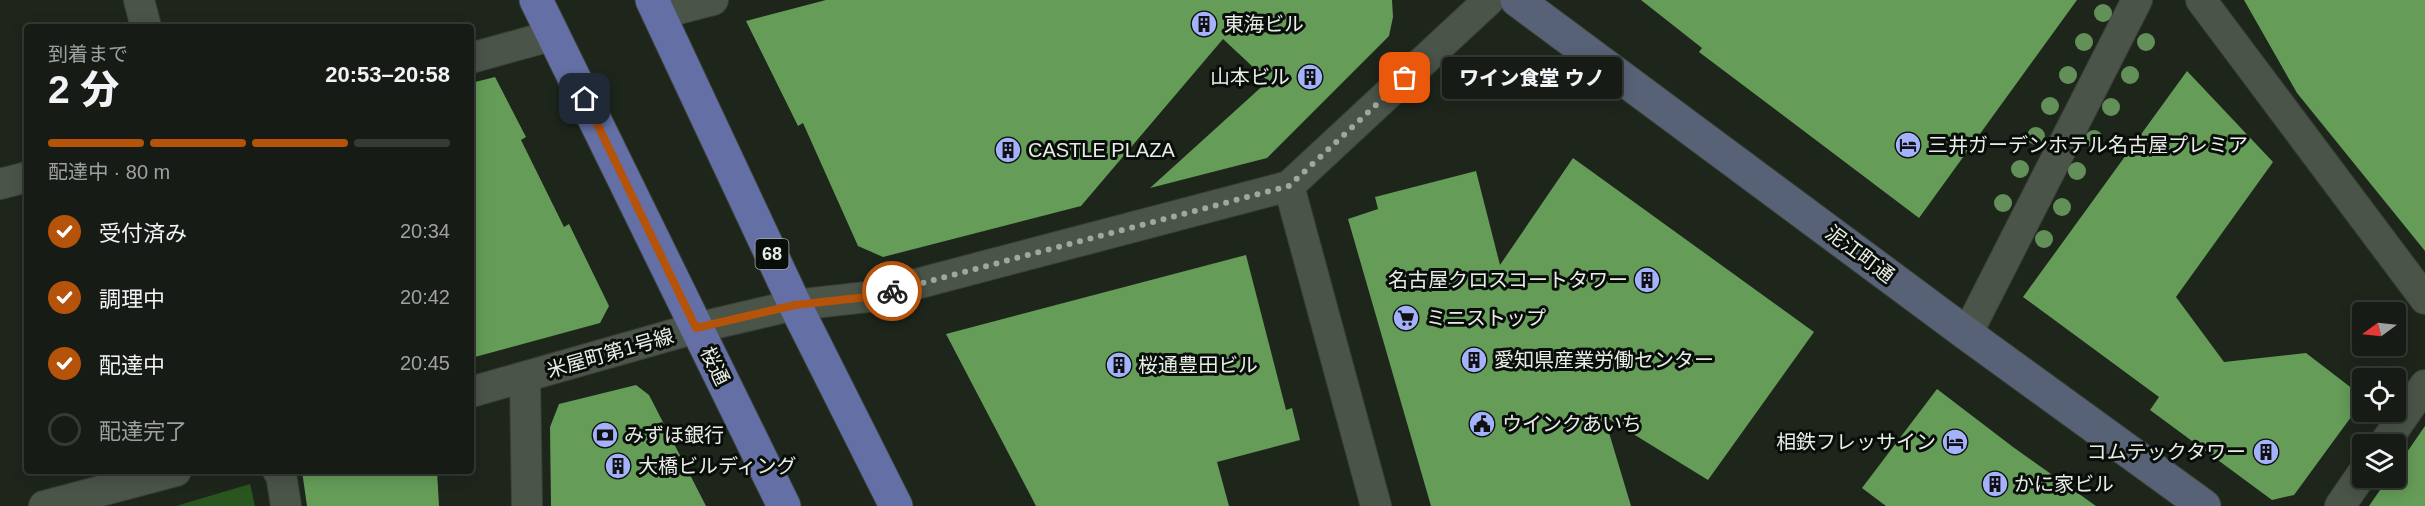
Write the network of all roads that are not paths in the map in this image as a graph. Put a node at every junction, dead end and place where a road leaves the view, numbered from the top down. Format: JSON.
{"nodes":[{"id":1,"x":139,"y":0,"type":"edge"},
{"id":2,"x":536,"y":0,"type":"edge"},
{"id":3,"x":713,"y":0,"type":"edge"},
{"id":4,"x":1489,"y":0,"type":"edge"},
{"id":5,"x":1517,"y":0,"type":"edge"},
{"id":6,"x":2137,"y":0,"type":"edge"},
{"id":7,"x":2201,"y":0,"type":"edge"},
{"id":8,"x":656,"y":7,"type":"edge"},
{"id":9,"x":145,"y":24,"type":"edge"},
{"id":10,"x":554,"y":35,"type":"junction"},
{"id":11,"x":474,"y":57,"type":"edge"},
{"id":12,"x":24,"y":178,"type":"edge"},
{"id":13,"x":0,"y":184,"type":"edge"},
{"id":14,"x":1289,"y":186,"type":"junction"},
{"id":15,"x":2425,"y":299,"type":"edge"},
{"id":16,"x":795,"y":305,"type":"junction"},
{"id":17,"x":696,"y":328,"type":"junction"},
{"id":18,"x":1966,"y":334,"type":"junction"},
{"id":19,"x":525,"y":377,"type":"junction"},
{"id":20,"x":2425,"y":385,"type":"edge"},
{"id":21,"x":474,"y":391,"type":"edge"},
{"id":22,"x":2391,"y":434,"type":"edge"},
{"id":23,"x":165,"y":474,"type":"edge"},
{"id":24,"x":281,"y":474,"type":"edge"},
{"id":25,"x":2352,"y":488,"type":"edge"},
{"id":26,"x":44,"y":506,"type":"edge"},
{"id":27,"x":286,"y":506,"type":"edge"},
{"id":28,"x":527,"y":506,"type":"edge"},
{"id":29,"x":784,"y":506,"type":"edge"},
{"id":30,"x":896,"y":506,"type":"edge"},
{"id":31,"x":1376,"y":506,"type":"edge"},
{"id":32,"x":2204,"y":506,"type":"edge"},
{"id":33,"x":2340,"y":506,"type":"edge"}],
"edges":[{"from":1,"to":9,"type":"street"},
{"from":2,"to":10,"type":"main road","name":"桜通"},
{"from":3,"to":8,"type":"street"},
{"from":4,"to":14,"type":"street","name":"米屋町第1号線"},
{"from":5,"to":18,"type":"street","name":"泥江町通"},
{"from":6,"to":18,"type":"street"},
{"from":7,"to":15,"type":"street"},
{"from":8,"to":16,"type":"main road","number":"68"},
{"from":10,"to":11,"type":"street"},
{"from":10,"to":17,"type":"main road","name":"桜通"},
{"from":12,"to":13,"type":"street"},
{"from":14,"to":16,"type":"street","name":"米屋町第1号線"},
{"from":14,"to":31,"type":"street"},
{"from":16,"to":17,"type":"street","name":"米屋町第1号線"},
{"from":16,"to":30,"type":"main road","number":"68"},
{"from":17,"to":19,"type":"street","name":"米屋町第1号線"},
{"from":17,"to":29,"type":"main road","name":"桜通"},
{"from":18,"to":32,"type":"street","name":"泥江町通"},
{"from":19,"to":21,"type":"street","name":"米屋町第1号線"},
{"from":19,"to":28,"type":"street"},
{"from":20,"to":22,"type":"street"},
{"from":23,"to":26,"type":"street"},
{"from":24,"to":27,"type":"street"},
{"from":25,"to":33,"type":"street"}]}
